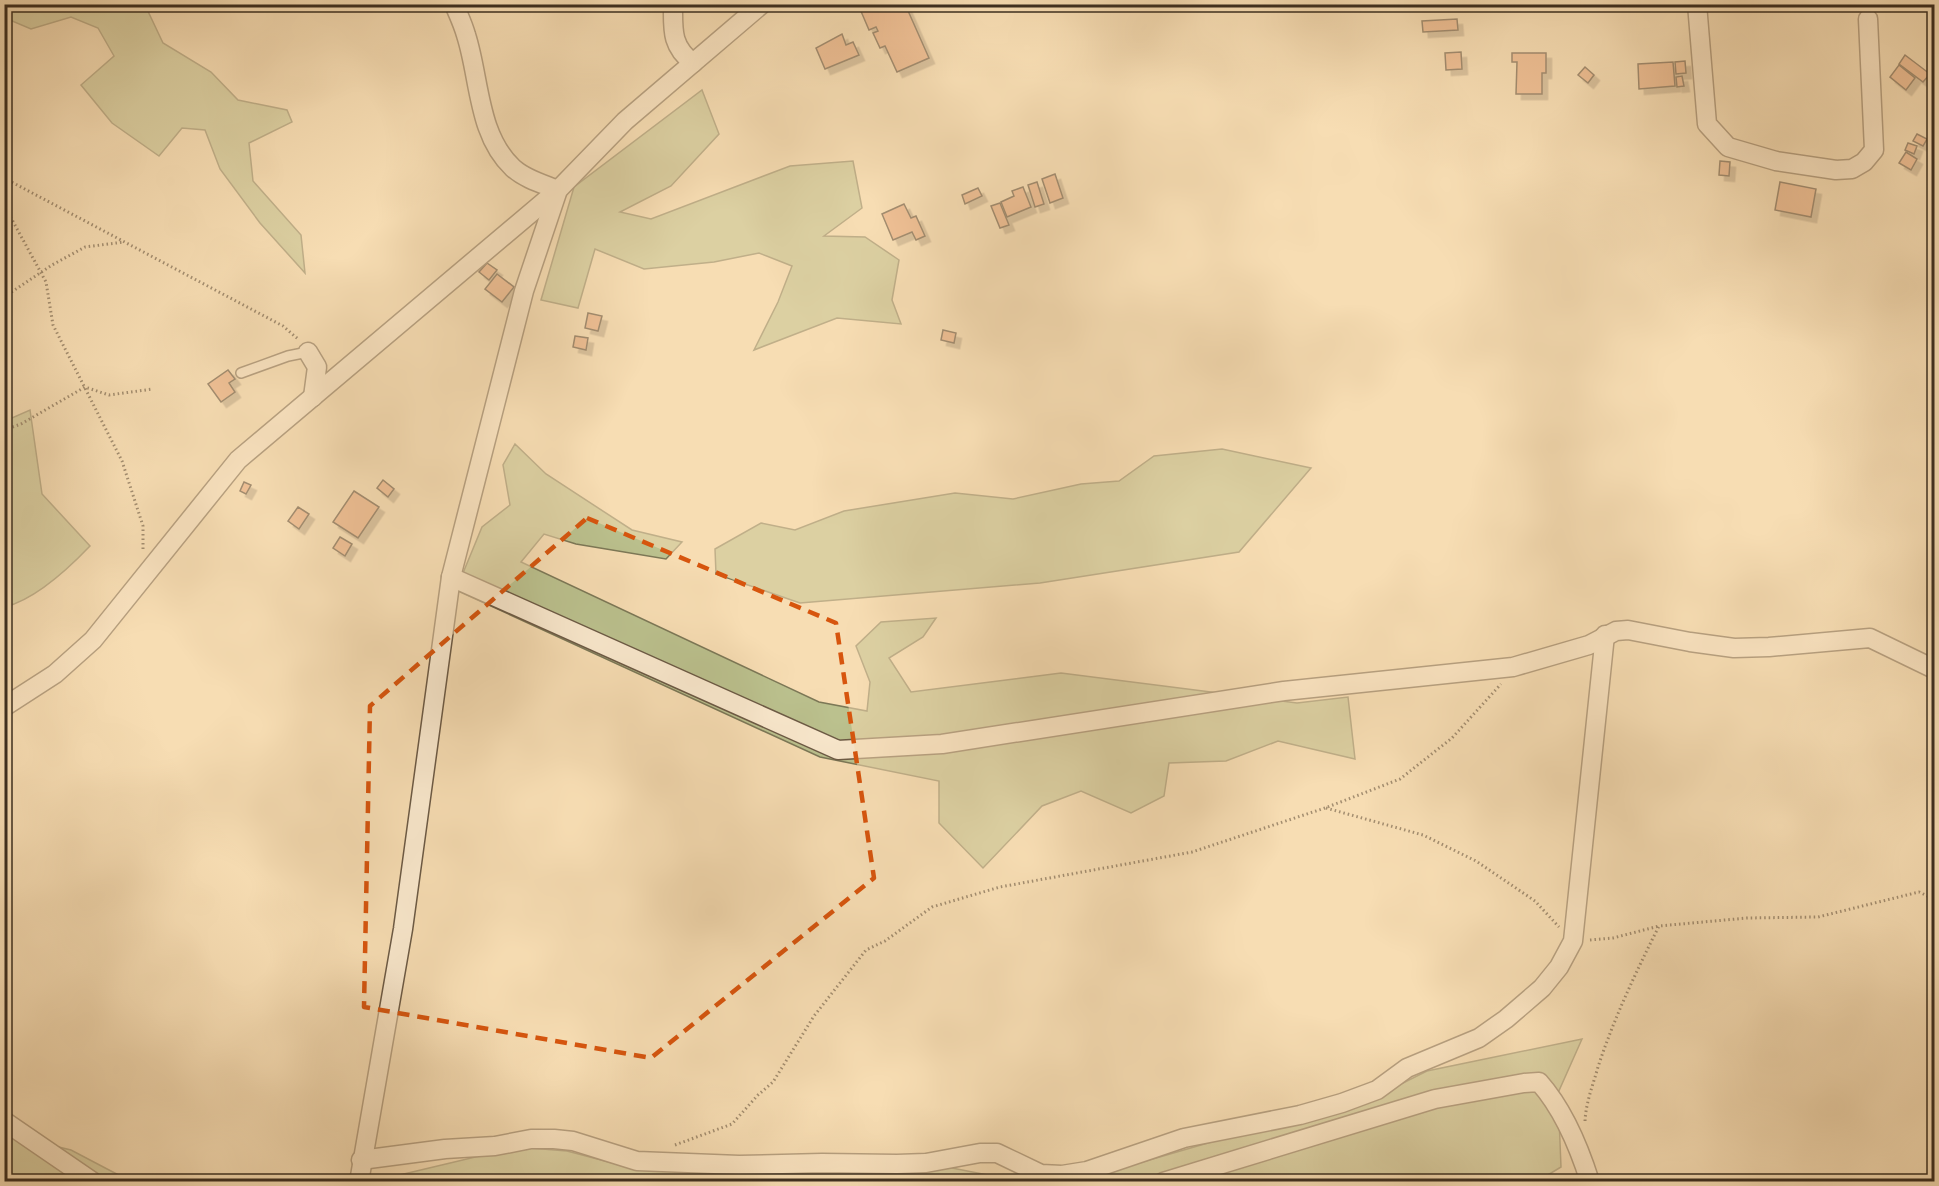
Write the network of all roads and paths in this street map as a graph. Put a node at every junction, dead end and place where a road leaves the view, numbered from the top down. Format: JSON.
{"nodes":[{"id":1,"x":454,"y":4,"type":"edge"},
{"id":2,"x":673,"y":4,"type":"edge"},
{"id":3,"x":762,"y":4,"type":"edge"},
{"id":4,"x":1697,"y":4,"type":"edge"},
{"id":5,"x":1868,"y":19,"type":"dead end"},
{"id":6,"x":693,"y":63,"type":"junction"},
{"id":7,"x":4,"y":178,"type":"edge"},
{"id":8,"x":558,"y":190,"type":"junction"},
{"id":9,"x":4,"y":205,"type":"edge"},
{"id":10,"x":126,"y":242,"type":"junction"},
{"id":11,"x":41,"y":273,"type":"junction"},
{"id":12,"x":4,"y":297,"type":"edge"},
{"id":13,"x":308,"y":352,"type":"junction"},
{"id":14,"x":241,"y":373,"type":"dead end"},
{"id":15,"x":85,"y":387,"type":"junction"},
{"id":16,"x":153,"y":389,"type":"dead end"},
{"id":17,"x":313,"y":397,"type":"junction"},
{"id":18,"x":4,"y":430,"type":"edge"},
{"id":19,"x":143,"y":576,"type":"junction"},
{"id":20,"x":451,"y":577,"type":"junction"},
{"id":21,"x":1605,"y":635,"type":"junction"},
{"id":22,"x":1513,"y":667,"type":"junction"},
{"id":23,"x":1934,"y":670,"type":"edge"},
{"id":24,"x":4,"y":707,"type":"edge"},
{"id":25,"x":1325,"y":808,"type":"junction"},
{"id":26,"x":1935,"y":899,"type":"edge"},
{"id":27,"x":1659,"y":926,"type":"junction"},
{"id":28,"x":1573,"y":941,"type":"junction"},
{"id":29,"x":4,"y":1121,"type":"edge"},
{"id":30,"x":1584,"y":1126,"type":"dead end"},
{"id":31,"x":673,"y":1146,"type":"dead end"},
{"id":32,"x":362,"y":1160,"type":"junction"},
{"id":33,"x":93,"y":1182,"type":"edge"},
{"id":34,"x":359,"y":1182,"type":"edge"},
{"id":35,"x":1163,"y":1182,"type":"edge"},
{"id":36,"x":1590,"y":1182,"type":"edge"}],
"edges":[{"from":1,"to":8,"type":"street"},
{"from":2,"to":6,"type":"street"},
{"from":3,"to":6,"type":"street"},
{"from":4,"to":5,"type":"street"},
{"from":6,"to":8,"type":"street"},
{"from":7,"to":10,"type":"path"},
{"from":8,"to":17,"type":"street"},
{"from":8,"to":20,"type":"street"},
{"from":9,"to":11,"type":"path"},
{"from":10,"to":11,"type":"path"},
{"from":10,"to":13,"type":"path"},
{"from":11,"to":12,"type":"path"},
{"from":11,"to":15,"type":"path"},
{"from":13,"to":14,"type":"lane"},
{"from":13,"to":17,"type":"street"},
{"from":15,"to":16,"type":"path"},
{"from":15,"to":18,"type":"path"},
{"from":15,"to":19,"type":"path"},
{"from":17,"to":19,"type":"street"},
{"from":19,"to":24,"type":"street"},
{"from":20,"to":22,"type":"street"},
{"from":20,"to":32,"type":"street"},
{"from":21,"to":22,"type":"street"},
{"from":21,"to":23,"type":"street"},
{"from":21,"to":28,"type":"street"},
{"from":22,"to":25,"type":"path"},
{"from":25,"to":28,"type":"path"},
{"from":25,"to":31,"type":"path"},
{"from":26,"to":27,"type":"path"},
{"from":27,"to":28,"type":"path"},
{"from":27,"to":30,"type":"path"},
{"from":28,"to":32,"type":"street"},
{"from":29,"to":33,"type":"street"},
{"from":32,"to":34,"type":"street"},
{"from":35,"to":36,"type":"street"}]}
